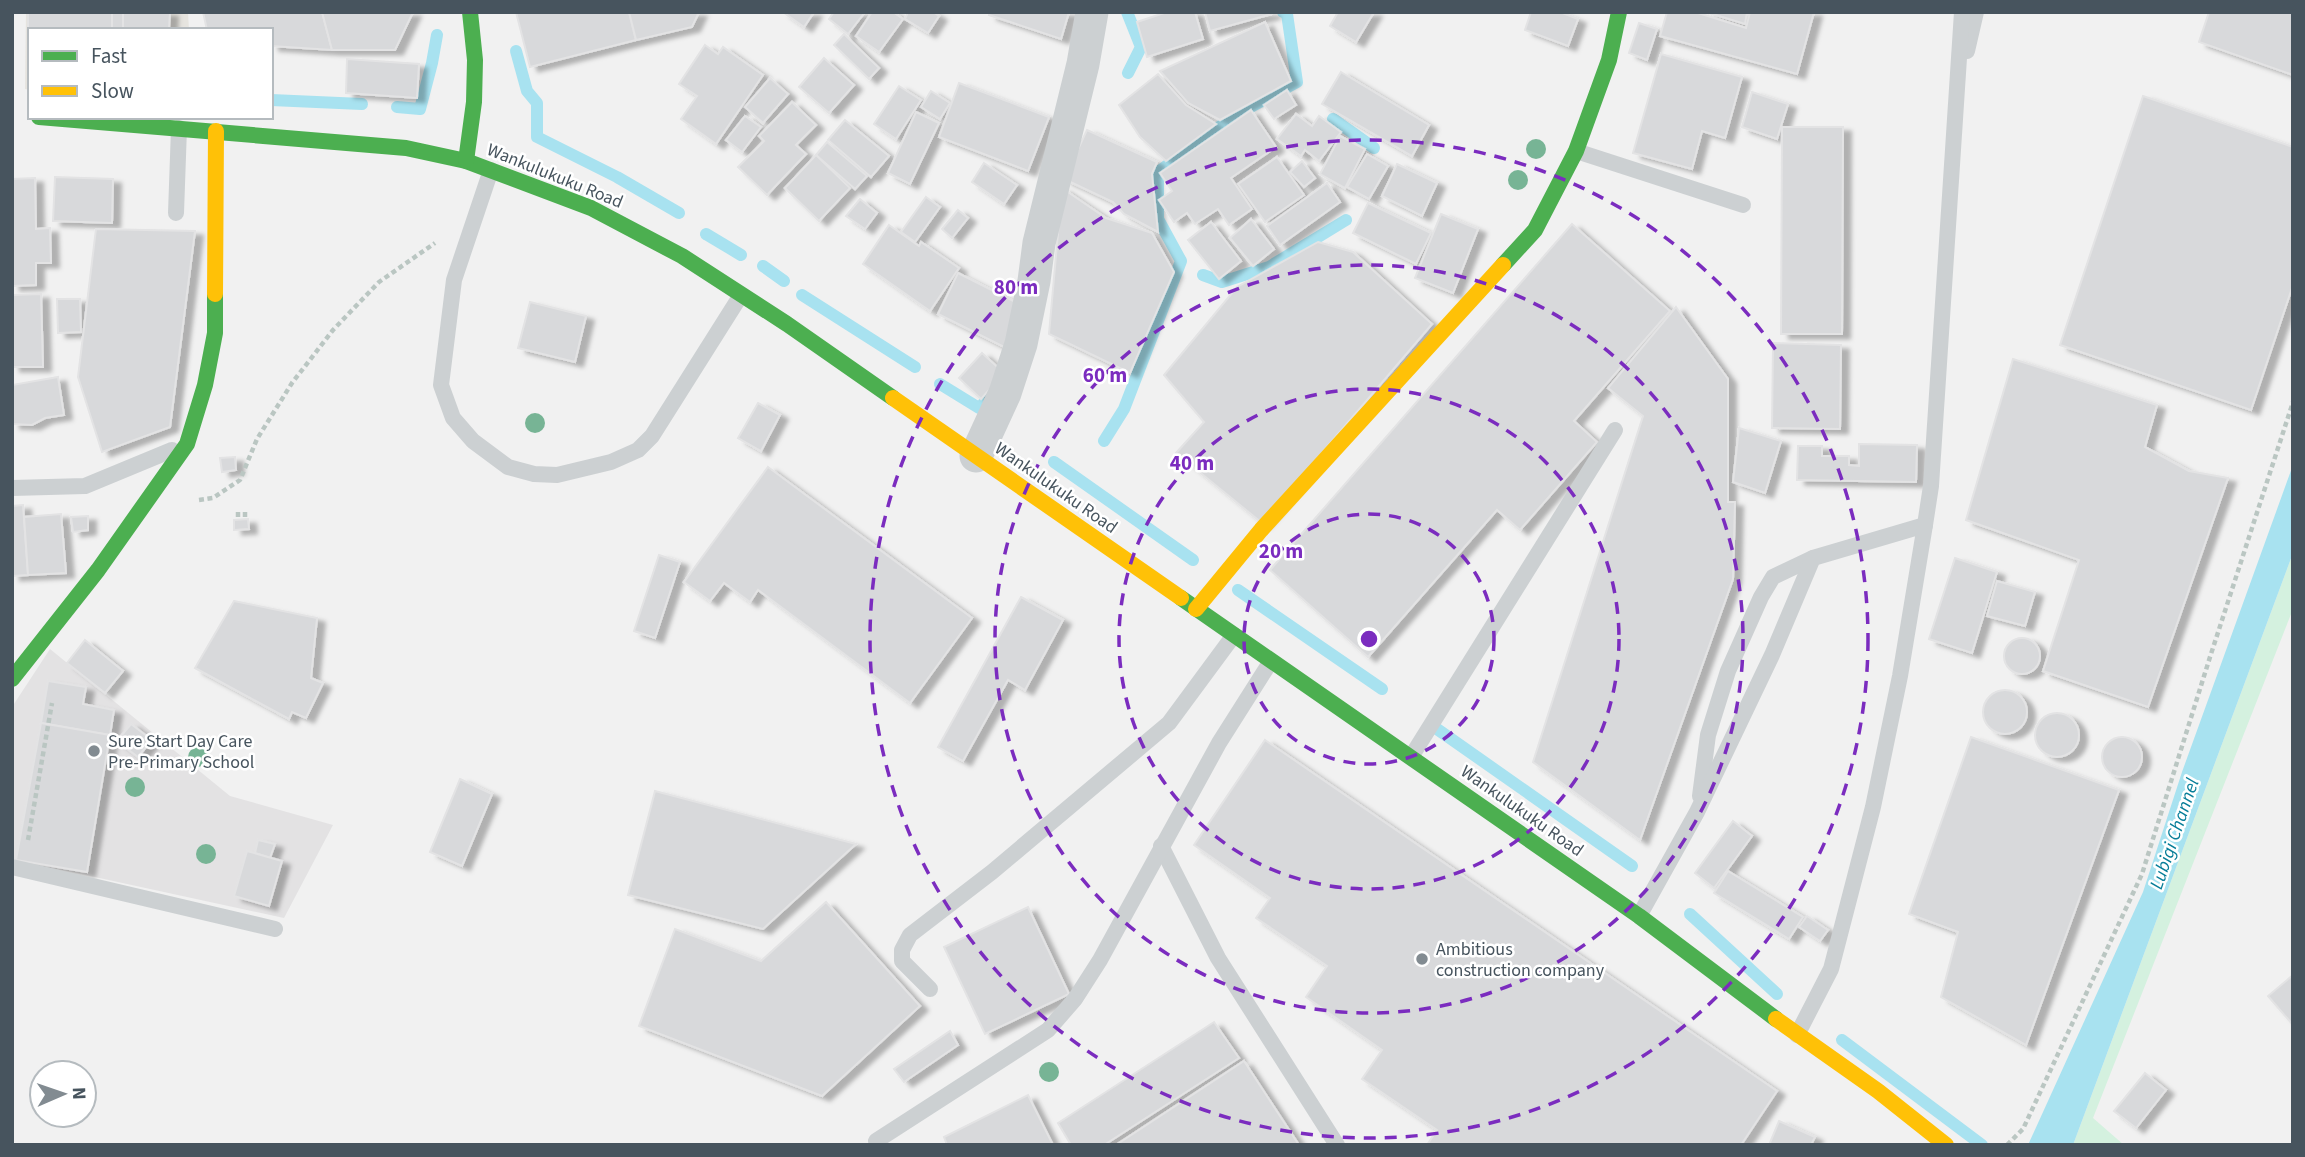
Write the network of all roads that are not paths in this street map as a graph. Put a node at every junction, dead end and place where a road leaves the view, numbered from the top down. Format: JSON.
{"nodes":[{"id":1,"x":470,"y":12,"type":"edge"},
{"id":2,"x":1092,"y":12,"type":"edge"},
{"id":3,"x":1619,"y":12,"type":"edge"},
{"id":4,"x":1962,"y":12,"type":"edge"},
{"id":5,"x":1976,"y":12,"type":"edge"},
{"id":6,"x":1956,"y":95,"type":"junction"},
{"id":7,"x":64,"y":119,"type":"edge"},
{"id":8,"x":179,"y":128,"type":"junction"},
{"id":9,"x":216,"y":131,"type":"junction"},
{"id":10,"x":1576,"y":151,"type":"junction"},
{"id":11,"x":466,"y":161,"type":"junction"},
{"id":12,"x":491,"y":170,"type":"junction"},
{"id":13,"x":1743,"y":205,"type":"dead end"},
{"id":14,"x":176,"y":212,"type":"dead end"},
{"id":15,"x":742,"y":293,"type":"junction"},
{"id":16,"x":1615,"y":430,"type":"dead end"},
{"id":17,"x":187,"y":444,"type":"junction"},
{"id":18,"x":976,"y":456,"type":"junction"},
{"id":19,"x":12,"y":488,"type":"edge"},
{"id":20,"x":1925,"y":525,"type":"junction"},
{"id":21,"x":1813,"y":558,"type":"junction"},
{"id":22,"x":1196,"y":608,"type":"junction"},
{"id":23,"x":1234,"y":635,"type":"junction"},
{"id":24,"x":1272,"y":662,"type":"junction"},
{"id":25,"x":12,"y":680,"type":"edge"},
{"id":26,"x":1411,"y":757,"type":"junction"},
{"id":27,"x":1697,"y":812,"type":"junction"},
{"id":28,"x":1161,"y":846,"type":"junction"},
{"id":29,"x":12,"y":867,"type":"edge"},
{"id":30,"x":1639,"y":916,"type":"junction"},
{"id":31,"x":275,"y":929,"type":"dead end"},
{"id":32,"x":930,"y":989,"type":"dead end"},
{"id":33,"x":1797,"y":1035,"type":"junction"},
{"id":34,"x":876,"y":1141,"type":"dead end"},
{"id":35,"x":1337,"y":1145,"type":"edge"},
{"id":36,"x":1947,"y":1145,"type":"edge"}],
"edges":[{"from":1,"to":11,"type":"main road"},
{"from":2,"to":18,"type":"street"},
{"from":3,"to":10,"type":"main road"},
{"from":4,"to":6,"type":"lane"},
{"from":5,"to":6,"type":"lane"},
{"from":6,"to":20,"type":"lane"},
{"from":7,"to":8,"type":"main road","name":"Wankulukuku Road"},
{"from":8,"to":9,"type":"main road","name":"Wankulukuku Road"},
{"from":8,"to":14,"type":"lane"},
{"from":9,"to":11,"type":"main road","name":"Wankulukuku Road"},
{"from":9,"to":17,"type":"main road"},
{"from":10,"to":13,"type":"lane"},
{"from":10,"to":22,"type":"main road"},
{"from":11,"to":12,"type":"main road","name":"Wankulukuku Road"},
{"from":12,"to":15,"type":"main road","name":"Wankulukuku Road"},
{"from":12,"to":15,"type":"lane"},
{"from":15,"to":18,"type":"main road","name":"Wankulukuku Road"},
{"from":16,"to":26,"type":"lane"},
{"from":17,"to":19,"type":"lane"},
{"from":17,"to":25,"type":"main road"},
{"from":18,"to":22,"type":"main road","name":"Wankulukuku Road"},
{"from":20,"to":21,"type":"lane"},
{"from":20,"to":33,"type":"lane"},
{"from":21,"to":27,"type":"lane"},
{"from":21,"to":27,"type":"lane"},
{"from":22,"to":23,"type":"main road","name":"Wankulukuku Road"},
{"from":23,"to":24,"type":"main road","name":"Wankulukuku Road"},
{"from":23,"to":32,"type":"lane"},
{"from":24,"to":26,"type":"main road","name":"Wankulukuku Road"},
{"from":24,"to":28,"type":"lane"},
{"from":26,"to":30,"type":"main road","name":"Wankulukuku Road"},
{"from":27,"to":30,"type":"lane"},
{"from":28,"to":34,"type":"lane"},
{"from":28,"to":35,"type":"lane"},
{"from":29,"to":31,"type":"lane"},
{"from":30,"to":33,"type":"main road","name":"Wankulukuku Road"},
{"from":33,"to":36,"type":"main road","name":"Wankulukuku Road"}]}
